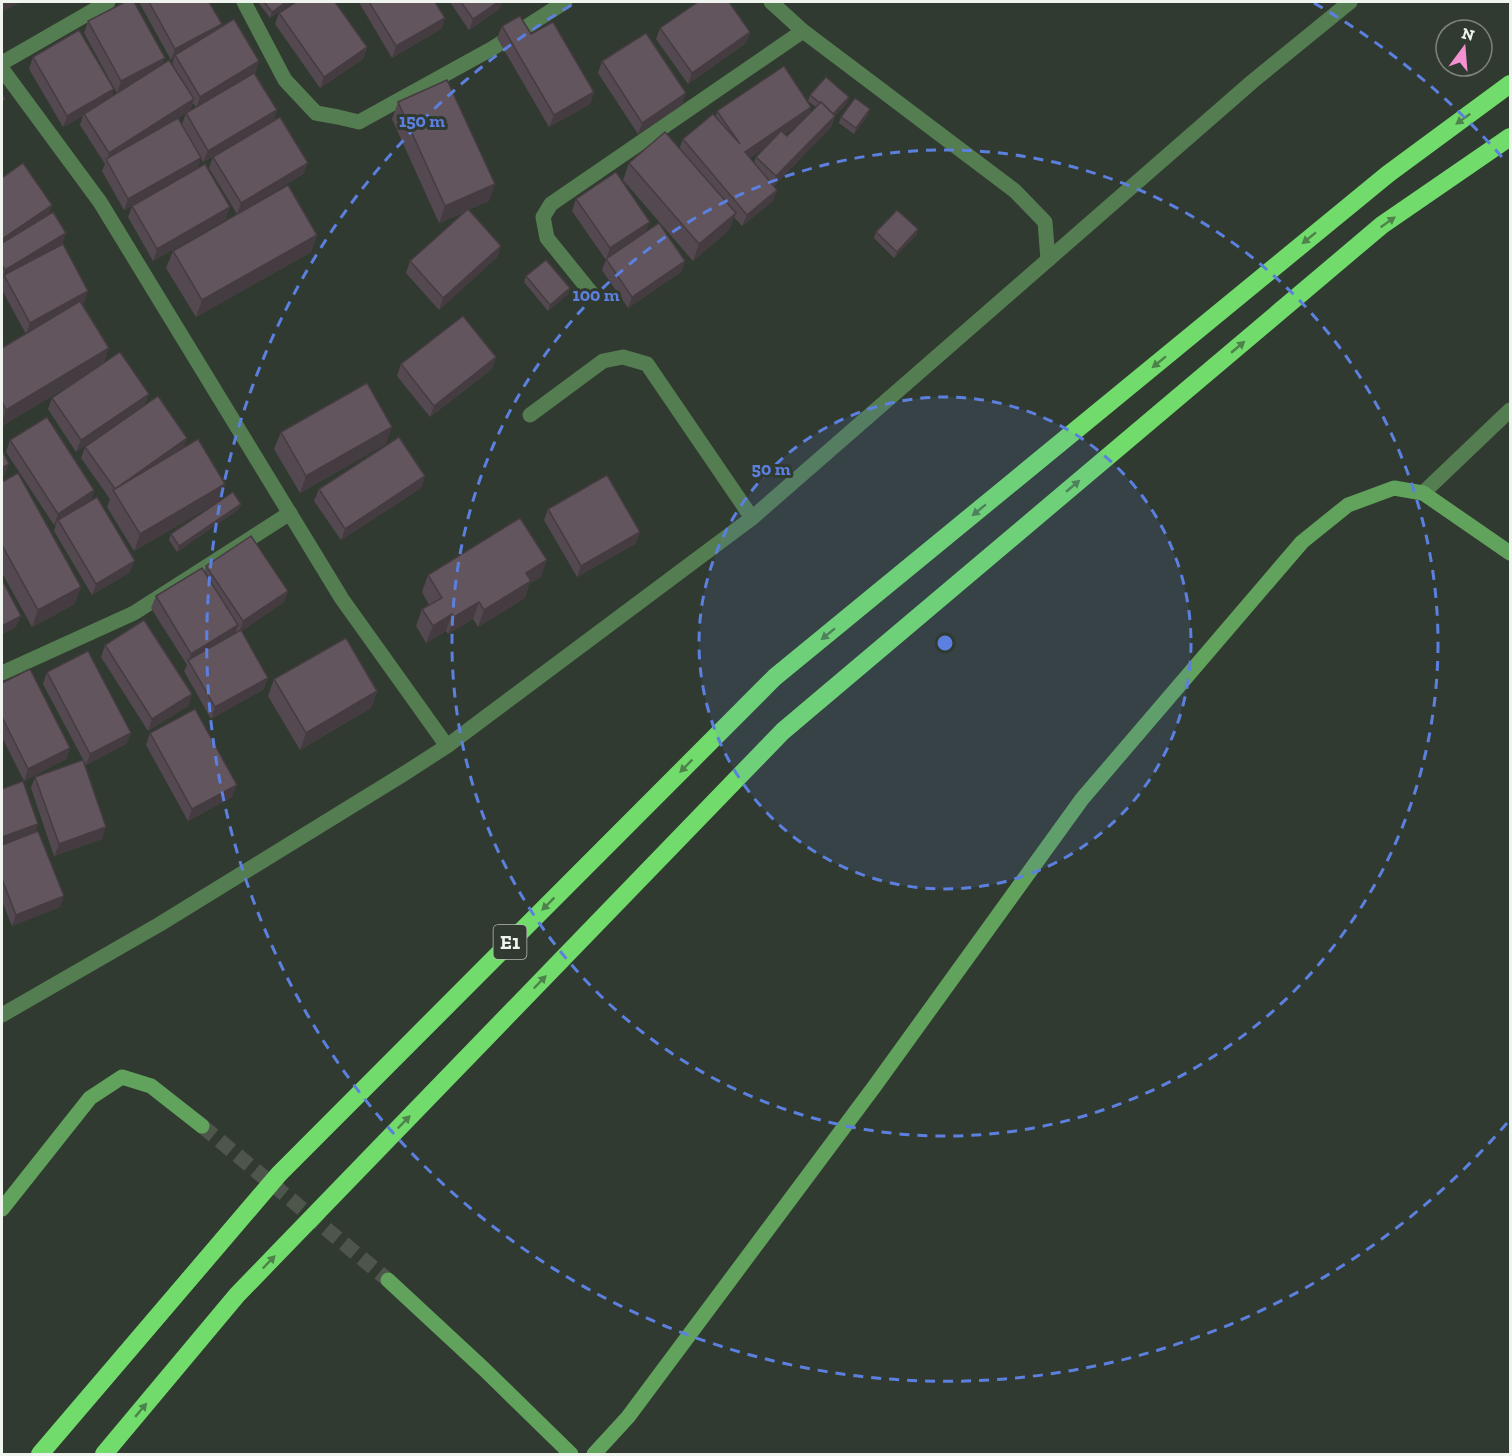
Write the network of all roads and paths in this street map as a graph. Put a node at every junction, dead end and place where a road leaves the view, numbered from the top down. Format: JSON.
{"nodes":[{"id":1,"x":108,"y":2,"type":"edge"},
{"id":2,"x":243,"y":2,"type":"edge"},
{"id":3,"x":565,"y":2,"type":"edge"},
{"id":4,"x":771,"y":2,"type":"edge"},
{"id":5,"x":1350,"y":2,"type":"edge"},
{"id":6,"x":803,"y":31,"type":"junction"},
{"id":7,"x":2,"y":63,"type":"edge"},
{"id":8,"x":2,"y":69,"type":"edge"},
{"id":9,"x":1510,"y":84,"type":"edge"},
{"id":10,"x":1510,"y":137,"type":"edge"},
{"id":11,"x":1048,"y":260,"type":"junction"},
{"id":12,"x":593,"y":295,"type":"dead end"},
{"id":13,"x":1510,"y":410,"type":"edge"},
{"id":14,"x":530,"y":415,"type":"dead end"},
{"id":15,"x":1423,"y":493,"type":"junction"},
{"id":16,"x":290,"y":513,"type":"junction"},
{"id":17,"x":752,"y":518,"type":"junction"},
{"id":18,"x":1510,"y":553,"type":"edge"},
{"id":19,"x":2,"y":673,"type":"edge"},
{"id":20,"x":447,"y":746,"type":"junction"},
{"id":21,"x":2,"y":1015,"type":"edge"},
{"id":22,"x":202,"y":1126,"type":"tunnel mouth"},
{"id":23,"x":2,"y":1209,"type":"edge"},
{"id":24,"x":388,"y":1280,"type":"tunnel mouth"},
{"id":25,"x":40,"y":1455,"type":"edge"},
{"id":26,"x":104,"y":1455,"type":"edge"},
{"id":27,"x":571,"y":1455,"type":"edge"},
{"id":28,"x":594,"y":1455,"type":"edge"}],
"edges":[{"from":1,"to":7,"type":"street"},
{"from":2,"to":3,"type":"street"},
{"from":4,"to":6,"type":"street"},
{"from":5,"to":11,"type":"street"},
{"from":6,"to":11,"type":"street"},
{"from":6,"to":12,"type":"street"},
{"from":8,"to":16,"type":"street"},
{"from":9,"to":25,"type":"highway","number":"E1","one_way":true},
{"from":26,"to":10,"type":"highway","number":"E1","one_way":true},
{"from":11,"to":17,"type":"street"},
{"from":13,"to":15,"type":"street"},
{"from":14,"to":17,"type":"street"},
{"from":15,"to":18,"type":"street"},
{"from":15,"to":28,"type":"street"},
{"from":16,"to":19,"type":"street"},
{"from":16,"to":20,"type":"street"},
{"from":17,"to":20,"type":"street"},
{"from":20,"to":21,"type":"street"},
{"from":22,"to":23,"type":"street"},
{"from":24,"to":27,"type":"street"}]}
